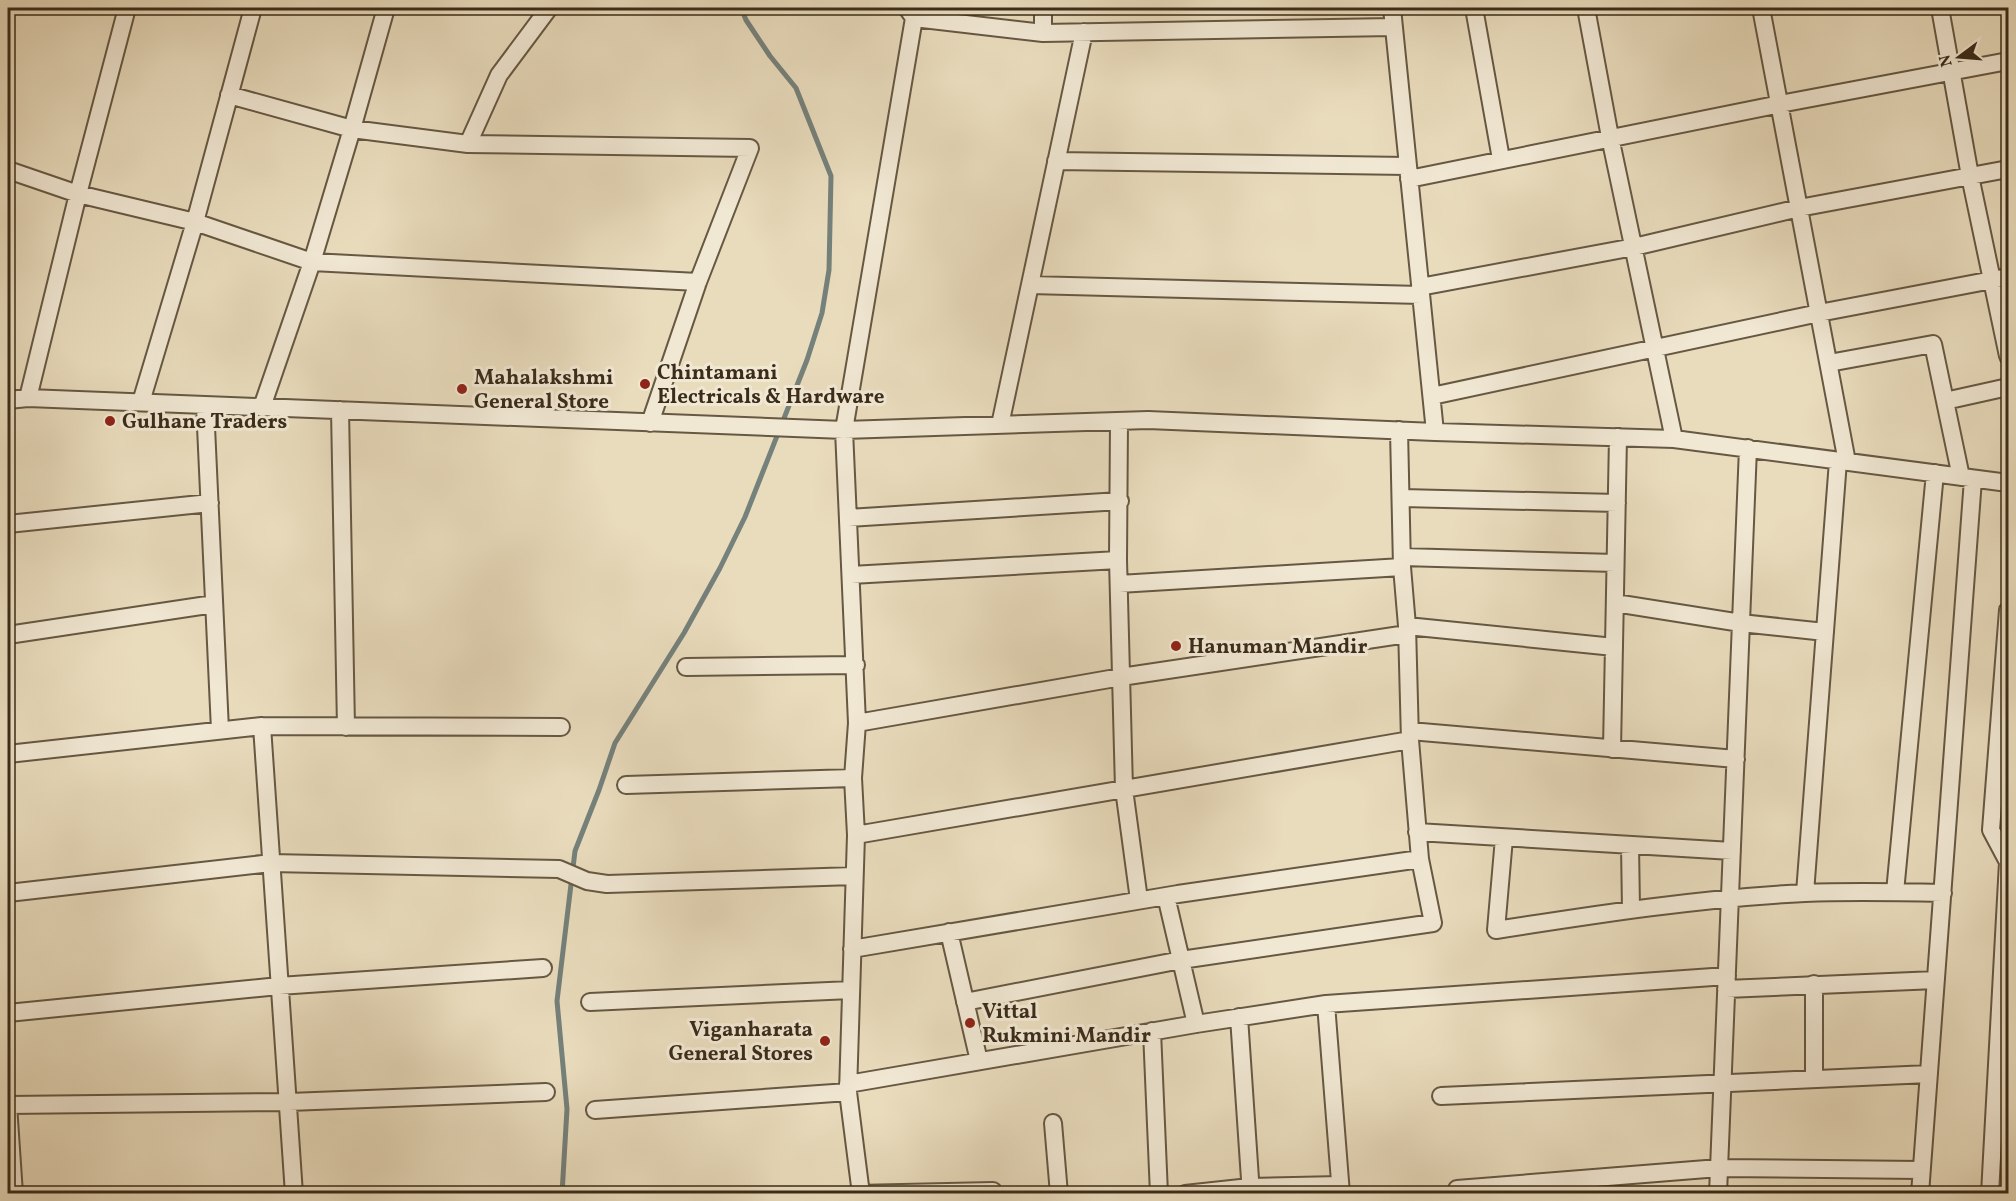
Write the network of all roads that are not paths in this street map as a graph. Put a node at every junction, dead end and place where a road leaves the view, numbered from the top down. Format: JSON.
{"nodes":[{"id":1,"x":127,"y":8,"type":"edge"},
{"id":2,"x":253,"y":8,"type":"edge"},
{"id":3,"x":386,"y":8,"type":"edge"},
{"id":4,"x":549,"y":8,"type":"edge"},
{"id":5,"x":1043,"y":8,"type":"edge"},
{"id":6,"x":1392,"y":8,"type":"edge"},
{"id":7,"x":1474,"y":8,"type":"edge"},
{"id":8,"x":1586,"y":8,"type":"edge"},
{"id":9,"x":1761,"y":8,"type":"edge"},
{"id":10,"x":1940,"y":8,"type":"edge"},
{"id":11,"x":910,"y":13,"type":"edge"},
{"id":12,"x":1393,"y":27,"type":"junction"},
{"id":13,"x":1084,"y":32,"type":"junction"},
{"id":14,"x":1043,"y":33,"type":"junction"},
{"id":15,"x":2008,"y":62,"type":"edge"},
{"id":16,"x":1950,"y":72,"type":"junction"},
{"id":17,"x":230,"y":94,"type":"junction"},
{"id":18,"x":1780,"y":104,"type":"junction"},
{"id":19,"x":352,"y":129,"type":"junction"},
{"id":20,"x":1610,"y":137,"type":"junction"},
{"id":21,"x":468,"y":144,"type":"junction"},
{"id":22,"x":1501,"y":159,"type":"junction"},
{"id":23,"x":1056,"y":161,"type":"junction"},
{"id":24,"x":2008,"y":169,"type":"edge"},
{"id":25,"x":8,"y":170,"type":"edge"},
{"id":26,"x":1408,"y":172,"type":"junction"},
{"id":27,"x":1970,"y":176,"type":"junction"},
{"id":28,"x":78,"y":194,"type":"junction"},
{"id":29,"x":1799,"y":208,"type":"junction"},
{"id":30,"x":195,"y":222,"type":"junction"},
{"id":31,"x":1634,"y":247,"type":"junction"},
{"id":32,"x":312,"y":262,"type":"junction"},
{"id":33,"x":2008,"y":277,"type":"edge"},
{"id":34,"x":1991,"y":280,"type":"junction"},
{"id":35,"x":698,"y":282,"type":"junction"},
{"id":36,"x":1030,"y":285,"type":"junction"},
{"id":37,"x":1420,"y":291,"type":"junction"},
{"id":38,"x":1819,"y":313,"type":"junction"},
{"id":39,"x":1655,"y":347,"type":"junction"},
{"id":40,"x":2008,"y":356,"type":"edge"},
{"id":41,"x":1829,"y":363,"type":"junction"},
{"id":42,"x":2008,"y":387,"type":"edge"},
{"id":43,"x":1432,"y":396,"type":"junction"},
{"id":44,"x":28,"y":398,"type":"junction"},
{"id":45,"x":8,"y":400,"type":"edge"},
{"id":46,"x":1945,"y":401,"type":"junction"},
{"id":47,"x":141,"y":402,"type":"junction"},
{"id":48,"x":205,"y":405,"type":"junction"},
{"id":49,"x":262,"y":407,"type":"junction"},
{"id":50,"x":340,"y":410,"type":"junction"},
{"id":51,"x":1119,"y":421,"type":"junction"},
{"id":52,"x":650,"y":423,"type":"junction"},
{"id":53,"x":1000,"y":425,"type":"junction"},
{"id":54,"x":844,"y":430,"type":"junction"},
{"id":55,"x":1399,"y":430,"type":"junction"},
{"id":56,"x":1435,"y":432,"type":"junction"},
{"id":57,"x":1618,"y":437,"type":"junction"},
{"id":58,"x":1674,"y":439,"type":"junction"},
{"id":59,"x":1748,"y":448,"type":"junction"},
{"id":60,"x":1843,"y":461,"type":"junction"},
{"id":61,"x":1935,"y":473,"type":"junction"},
{"id":62,"x":1967,"y":478,"type":"junction"},
{"id":63,"x":2008,"y":483,"type":"edge"},
{"id":64,"x":1402,"y":498,"type":"junction"},
{"id":65,"x":1120,"y":501,"type":"junction"},
{"id":66,"x":210,"y":502,"type":"junction"},
{"id":67,"x":1617,"y":502,"type":"junction"},
{"id":68,"x":848,"y":518,"type":"junction"},
{"id":69,"x":8,"y":524,"type":"edge"},
{"id":70,"x":1118,"y":560,"type":"junction"},
{"id":71,"x":1402,"y":562,"type":"junction"},
{"id":72,"x":1616,"y":563,"type":"junction"},
{"id":73,"x":851,"y":575,"type":"junction"},
{"id":74,"x":1119,"y":584,"type":"junction"},
{"id":75,"x":1615,"y":603,"type":"junction"},
{"id":76,"x":214,"y":604,"type":"junction"},
{"id":77,"x":2008,"y":610,"type":"edge"},
{"id":78,"x":1741,"y":624,"type":"junction"},
{"id":79,"x":1407,"y":630,"type":"junction"},
{"id":80,"x":1825,"y":632,"type":"junction"},
{"id":81,"x":8,"y":635,"type":"edge"},
{"id":82,"x":1614,"y":647,"type":"junction"},
{"id":83,"x":2007,"y":654,"type":"edge"},
{"id":84,"x":856,"y":665,"type":"junction"},
{"id":85,"x":686,"y":667,"type":"dead end"},
{"id":86,"x":1121,"y":677,"type":"junction"},
{"id":87,"x":857,"y":723,"type":"junction"},
{"id":88,"x":262,"y":726,"type":"junction"},
{"id":89,"x":346,"y":726,"type":"junction"},
{"id":90,"x":561,"y":727,"type":"dead end"},
{"id":91,"x":220,"y":730,"type":"junction"},
{"id":92,"x":1410,"y":735,"type":"junction"},
{"id":93,"x":2003,"y":746,"type":"edge"},
{"id":94,"x":1611,"y":749,"type":"junction"},
{"id":95,"x":8,"y":754,"type":"edge"},
{"id":96,"x":1736,"y":759,"type":"junction"},
{"id":97,"x":853,"y":778,"type":"junction"},
{"id":98,"x":626,"y":785,"type":"dead end"},
{"id":99,"x":1124,"y":789,"type":"junction"},
{"id":100,"x":1991,"y":830,"type":"junction"},
{"id":101,"x":1417,"y":832,"type":"junction"},
{"id":102,"x":2008,"y":832,"type":"edge"},
{"id":103,"x":856,"y":835,"type":"junction"},
{"id":104,"x":1504,"y":838,"type":"junction"},
{"id":105,"x":1630,"y":845,"type":"junction"},
{"id":106,"x":1732,"y":851,"type":"junction"},
{"id":107,"x":1419,"y":859,"type":"junction"},
{"id":108,"x":271,"y":863,"type":"junction"},
{"id":109,"x":854,"y":876,"type":"junction"},
{"id":110,"x":1895,"y":892,"type":"junction"},
{"id":111,"x":8,"y":893,"type":"edge"},
{"id":112,"x":1805,"y":893,"type":"junction"},
{"id":113,"x":1943,"y":893,"type":"junction"},
{"id":114,"x":1166,"y":896,"type":"junction"},
{"id":115,"x":1730,"y":899,"type":"junction"},
{"id":116,"x":1139,"y":900,"type":"junction"},
{"id":117,"x":1631,"y":909,"type":"junction"},
{"id":118,"x":949,"y":932,"type":"junction"},
{"id":119,"x":852,"y":949,"type":"junction"},
{"id":120,"x":1181,"y":960,"type":"junction"},
{"id":121,"x":543,"y":968,"type":"dead end"},
{"id":122,"x":1936,"y":980,"type":"junction"},
{"id":123,"x":1727,"y":982,"type":"junction"},
{"id":124,"x":1814,"y":984,"type":"junction"},
{"id":125,"x":279,"y":986,"type":"junction"},
{"id":126,"x":851,"y":990,"type":"junction"},
{"id":127,"x":590,"y":1002,"type":"dead end"},
{"id":128,"x":965,"y":1002,"type":"junction"},
{"id":129,"x":1326,"y":1004,"type":"junction"},
{"id":130,"x":8,"y":1013,"type":"edge"},
{"id":131,"x":1239,"y":1017,"type":"junction"},
{"id":132,"x":1196,"y":1024,"type":"junction"},
{"id":133,"x":1152,"y":1031,"type":"junction"},
{"id":134,"x":2003,"y":1057,"type":"edge"},
{"id":135,"x":979,"y":1061,"type":"junction"},
{"id":136,"x":1929,"y":1074,"type":"junction"},
{"id":137,"x":1814,"y":1079,"type":"junction"},
{"id":138,"x":1723,"y":1085,"type":"junction"},
{"id":139,"x":848,"y":1088,"type":"junction"},
{"id":140,"x":546,"y":1092,"type":"dead end"},
{"id":141,"x":1441,"y":1096,"type":"dead end"},
{"id":142,"x":289,"y":1102,"type":"junction"},
{"id":143,"x":8,"y":1105,"type":"edge"},
{"id":144,"x":595,"y":1110,"type":"dead end"},
{"id":145,"x":1053,"y":1123,"type":"dead end"},
{"id":146,"x":1719,"y":1168,"type":"junction"},
{"id":147,"x":1921,"y":1170,"type":"junction"},
{"id":148,"x":1340,"y":1189,"type":"edge"},
{"id":149,"x":1457,"y":1189,"type":"dead end"},
{"id":150,"x":1251,"y":1190,"type":"edge"},
{"id":151,"x":993,"y":1191,"type":"dead end"},
{"id":152,"x":861,"y":1193,"type":"edge"},
{"id":153,"x":14,"y":1194,"type":"edge"},
{"id":154,"x":294,"y":1194,"type":"edge"},
{"id":155,"x":856,"y":1194,"type":"edge"},
{"id":156,"x":1059,"y":1194,"type":"edge"},
{"id":157,"x":1159,"y":1194,"type":"edge"},
{"id":158,"x":1185,"y":1194,"type":"edge"},
{"id":159,"x":1718,"y":1194,"type":"edge"},
{"id":160,"x":1920,"y":1194,"type":"edge"},
{"id":161,"x":1990,"y":1194,"type":"edge"}],
"edges":[{"from":1,"to":28,"type":"street"},
{"from":2,"to":17,"type":"street"},
{"from":3,"to":19,"type":"street"},
{"from":4,"to":21,"type":"street"},
{"from":5,"to":14,"type":"street"},
{"from":6,"to":12,"type":"street"},
{"from":7,"to":22,"type":"street"},
{"from":8,"to":20,"type":"street"},
{"from":9,"to":18,"type":"street"},
{"from":10,"to":16,"type":"street"},
{"from":11,"to":14,"type":"street"},
{"from":11,"to":54,"type":"street"},
{"from":12,"to":13,"type":"street"},
{"from":12,"to":26,"type":"street"},
{"from":13,"to":14,"type":"street"},
{"from":13,"to":23,"type":"street"},
{"from":15,"to":16,"type":"street"},
{"from":16,"to":18,"type":"street"},
{"from":16,"to":27,"type":"street"},
{"from":17,"to":19,"type":"street"},
{"from":17,"to":30,"type":"street"},
{"from":18,"to":20,"type":"street"},
{"from":18,"to":29,"type":"street"},
{"from":19,"to":21,"type":"street"},
{"from":19,"to":32,"type":"street"},
{"from":20,"to":22,"type":"street"},
{"from":20,"to":31,"type":"street"},
{"from":21,"to":35,"type":"street"},
{"from":22,"to":26,"type":"street"},
{"from":23,"to":26,"type":"street"},
{"from":23,"to":36,"type":"street"},
{"from":24,"to":27,"type":"street"},
{"from":25,"to":28,"type":"street"},
{"from":26,"to":37,"type":"street"},
{"from":27,"to":29,"type":"street"},
{"from":27,"to":34,"type":"street"},
{"from":28,"to":30,"type":"street"},
{"from":28,"to":44,"type":"street"},
{"from":29,"to":31,"type":"street"},
{"from":29,"to":38,"type":"street"},
{"from":30,"to":32,"type":"street"},
{"from":30,"to":47,"type":"street"},
{"from":31,"to":37,"type":"street"},
{"from":31,"to":39,"type":"street"},
{"from":32,"to":35,"type":"street"},
{"from":32,"to":49,"type":"street"},
{"from":33,"to":34,"type":"street"},
{"from":34,"to":38,"type":"street"},
{"from":34,"to":40,"type":"street"},
{"from":35,"to":52,"type":"street"},
{"from":36,"to":37,"type":"street"},
{"from":36,"to":53,"type":"street"},
{"from":37,"to":43,"type":"street"},
{"from":38,"to":39,"type":"street"},
{"from":38,"to":41,"type":"street"},
{"from":39,"to":43,"type":"street"},
{"from":39,"to":58,"type":"street"},
{"from":41,"to":46,"type":"street"},
{"from":41,"to":60,"type":"street"},
{"from":42,"to":46,"type":"street"},
{"from":43,"to":56,"type":"street"},
{"from":44,"to":45,"type":"street"},
{"from":44,"to":47,"type":"street"},
{"from":46,"to":62,"type":"street"},
{"from":47,"to":48,"type":"street"},
{"from":48,"to":49,"type":"street"},
{"from":48,"to":66,"type":"street"},
{"from":49,"to":50,"type":"street"},
{"from":50,"to":52,"type":"street"},
{"from":50,"to":89,"type":"street"},
{"from":51,"to":53,"type":"street"},
{"from":51,"to":55,"type":"street"},
{"from":51,"to":65,"type":"street"},
{"from":52,"to":54,"type":"street"},
{"from":53,"to":54,"type":"street"},
{"from":54,"to":68,"type":"street"},
{"from":55,"to":56,"type":"street"},
{"from":55,"to":64,"type":"street"},
{"from":56,"to":57,"type":"street"},
{"from":57,"to":58,"type":"street"},
{"from":57,"to":67,"type":"street"},
{"from":58,"to":59,"type":"street"},
{"from":59,"to":60,"type":"street"},
{"from":59,"to":78,"type":"street"},
{"from":60,"to":61,"type":"street"},
{"from":60,"to":80,"type":"street"},
{"from":61,"to":62,"type":"street"},
{"from":61,"to":110,"type":"street"},
{"from":62,"to":63,"type":"street"},
{"from":62,"to":113,"type":"street"},
{"from":64,"to":67,"type":"street"},
{"from":64,"to":71,"type":"street"},
{"from":65,"to":68,"type":"street"},
{"from":65,"to":70,"type":"street"},
{"from":66,"to":69,"type":"street"},
{"from":66,"to":76,"type":"street"},
{"from":67,"to":72,"type":"street"},
{"from":68,"to":73,"type":"street"},
{"from":70,"to":73,"type":"street"},
{"from":70,"to":74,"type":"street"},
{"from":71,"to":72,"type":"street"},
{"from":71,"to":74,"type":"street"},
{"from":71,"to":79,"type":"street"},
{"from":72,"to":75,"type":"street"},
{"from":73,"to":84,"type":"street"},
{"from":74,"to":86,"type":"street"},
{"from":75,"to":78,"type":"street"},
{"from":75,"to":82,"type":"street"},
{"from":76,"to":81,"type":"street"},
{"from":76,"to":91,"type":"street"},
{"from":77,"to":83,"type":"street"},
{"from":78,"to":80,"type":"street"},
{"from":78,"to":96,"type":"street"},
{"from":79,"to":82,"type":"street"},
{"from":79,"to":86,"type":"street"},
{"from":79,"to":92,"type":"street"},
{"from":80,"to":112,"type":"street"},
{"from":82,"to":94,"type":"street"},
{"from":83,"to":93,"type":"street"},
{"from":84,"to":85,"type":"street"},
{"from":84,"to":87,"type":"street"},
{"from":86,"to":87,"type":"street"},
{"from":86,"to":99,"type":"street"},
{"from":87,"to":97,"type":"street"},
{"from":88,"to":89,"type":"street"},
{"from":88,"to":91,"type":"street"},
{"from":88,"to":108,"type":"street"},
{"from":89,"to":90,"type":"street"},
{"from":91,"to":95,"type":"street"},
{"from":92,"to":94,"type":"street"},
{"from":92,"to":99,"type":"street"},
{"from":92,"to":101,"type":"street"},
{"from":93,"to":100,"type":"street"},
{"from":94,"to":96,"type":"street"},
{"from":96,"to":106,"type":"street"},
{"from":97,"to":98,"type":"street"},
{"from":97,"to":103,"type":"street"},
{"from":99,"to":103,"type":"street"},
{"from":99,"to":116,"type":"street"},
{"from":100,"to":102,"type":"street"},
{"from":100,"to":134,"type":"street"},
{"from":101,"to":104,"type":"street"},
{"from":101,"to":107,"type":"street"},
{"from":103,"to":109,"type":"street"},
{"from":104,"to":105,"type":"street"},
{"from":104,"to":117,"type":"street"},
{"from":105,"to":106,"type":"street"},
{"from":105,"to":117,"type":"street"},
{"from":106,"to":115,"type":"street"},
{"from":107,"to":114,"type":"street"},
{"from":107,"to":120,"type":"street"},
{"from":108,"to":109,"type":"street"},
{"from":108,"to":111,"type":"street"},
{"from":108,"to":125,"type":"street"},
{"from":109,"to":119,"type":"street"},
{"from":110,"to":112,"type":"street"},
{"from":110,"to":113,"type":"street"},
{"from":112,"to":115,"type":"street"},
{"from":113,"to":122,"type":"street"},
{"from":114,"to":116,"type":"street"},
{"from":114,"to":120,"type":"street"},
{"from":115,"to":117,"type":"street"},
{"from":115,"to":123,"type":"street"},
{"from":116,"to":118,"type":"street"},
{"from":118,"to":119,"type":"street"},
{"from":118,"to":128,"type":"street"},
{"from":119,"to":126,"type":"street"},
{"from":120,"to":128,"type":"street"},
{"from":120,"to":132,"type":"street"},
{"from":121,"to":125,"type":"street"},
{"from":122,"to":124,"type":"street"},
{"from":122,"to":136,"type":"street"},
{"from":123,"to":124,"type":"street"},
{"from":123,"to":129,"type":"street"},
{"from":123,"to":138,"type":"street"},
{"from":124,"to":137,"type":"street"},
{"from":125,"to":130,"type":"street"},
{"from":125,"to":142,"type":"street"},
{"from":126,"to":127,"type":"street"},
{"from":126,"to":139,"type":"street"},
{"from":128,"to":135,"type":"street"},
{"from":129,"to":131,"type":"street"},
{"from":129,"to":148,"type":"street"},
{"from":131,"to":132,"type":"street"},
{"from":131,"to":150,"type":"street"},
{"from":132,"to":133,"type":"street"},
{"from":133,"to":135,"type":"street"},
{"from":133,"to":157,"type":"street"},
{"from":134,"to":161,"type":"street"},
{"from":135,"to":139,"type":"street"},
{"from":136,"to":137,"type":"street"},
{"from":136,"to":147,"type":"street"},
{"from":137,"to":138,"type":"street"},
{"from":138,"to":141,"type":"street"},
{"from":138,"to":146,"type":"street"},
{"from":139,"to":144,"type":"street"},
{"from":139,"to":152,"type":"street"},
{"from":140,"to":142,"type":"street"},
{"from":142,"to":143,"type":"street"},
{"from":142,"to":154,"type":"street"},
{"from":143,"to":153,"type":"street"},
{"from":145,"to":156,"type":"street"},
{"from":146,"to":147,"type":"street"},
{"from":146,"to":149,"type":"street"},
{"from":146,"to":159,"type":"street"},
{"from":147,"to":160,"type":"street"},
{"from":148,"to":150,"type":"street"},
{"from":150,"to":158,"type":"street"},
{"from":151,"to":152,"type":"street"},
{"from":152,"to":155,"type":"street"}]}
